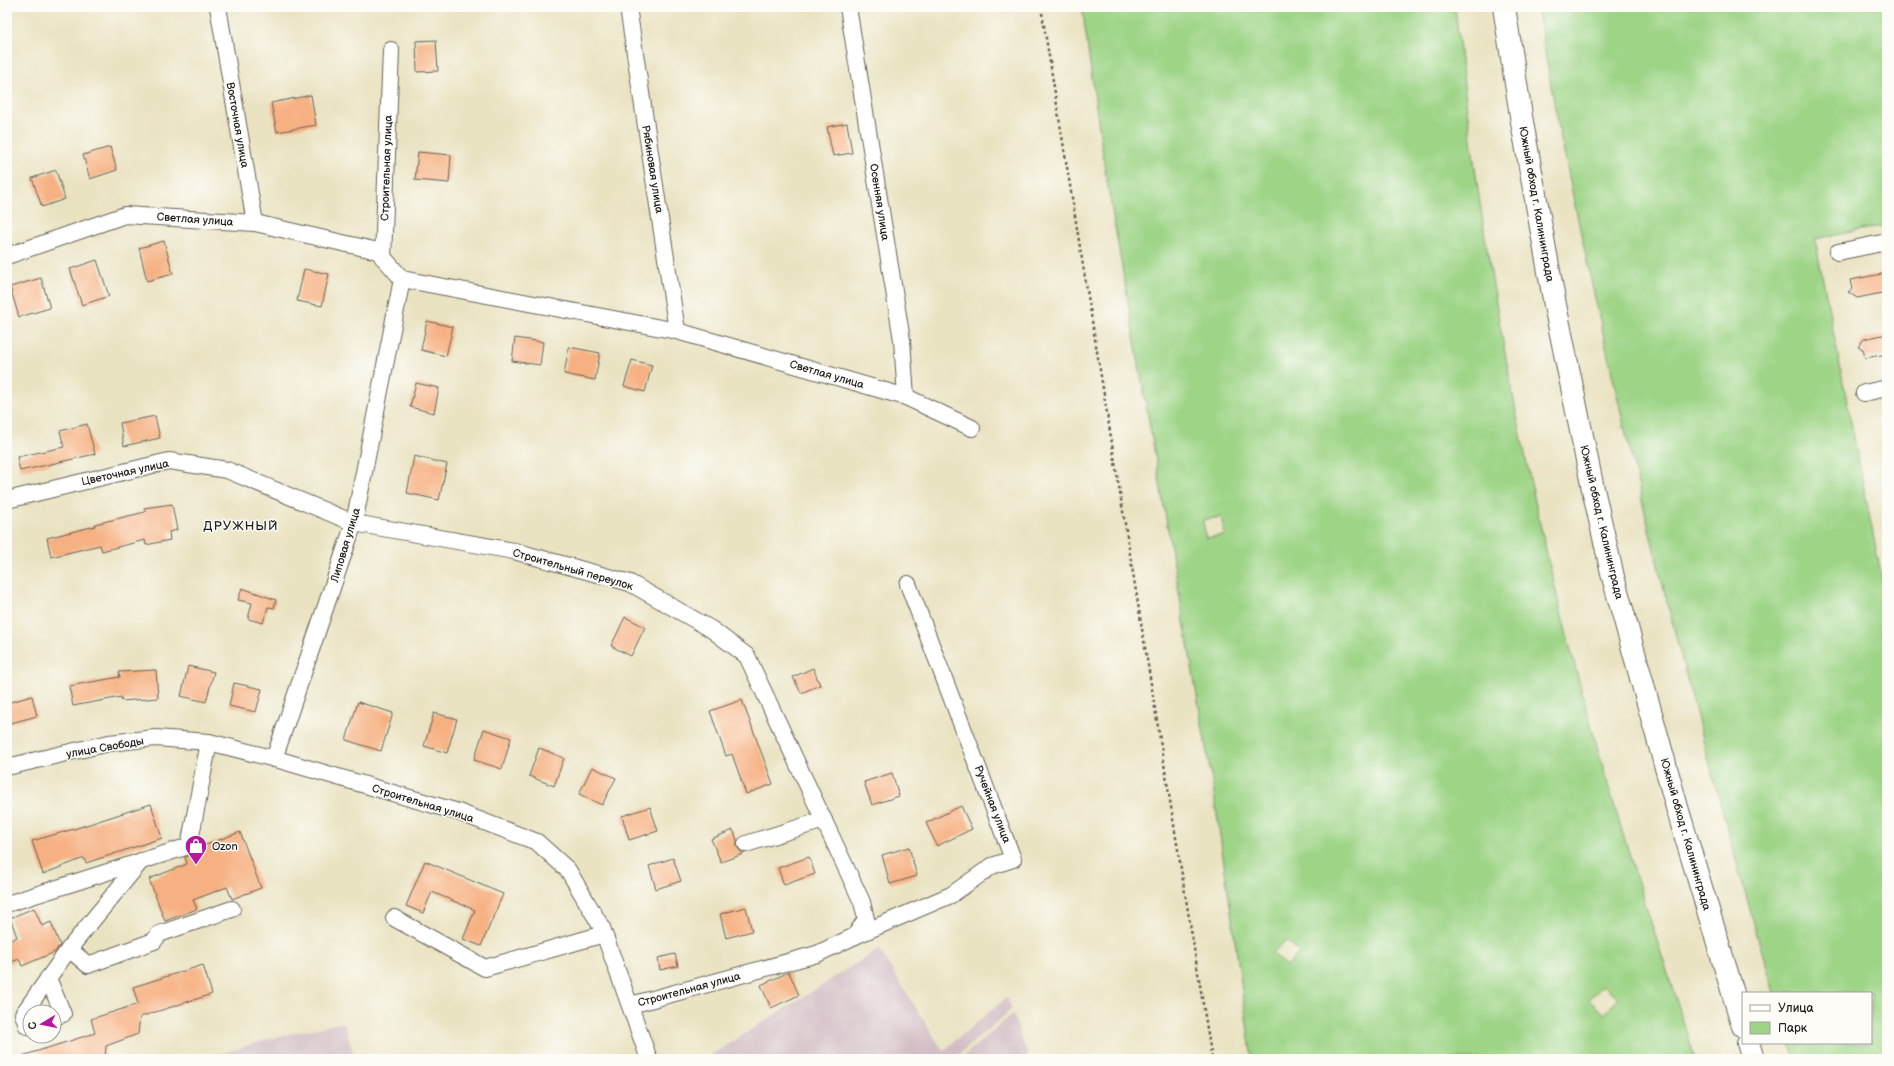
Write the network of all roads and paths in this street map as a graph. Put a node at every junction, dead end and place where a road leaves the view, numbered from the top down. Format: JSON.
{"nodes":[{"id":1,"x":218,"y":7,"type":"edge"},
{"id":2,"x":628,"y":7,"type":"edge"},
{"id":3,"x":848,"y":7,"type":"edge"},
{"id":4,"x":1041,"y":7,"type":"edge"},
{"id":5,"x":1504,"y":7,"type":"edge"},
{"id":6,"x":391,"y":50,"type":"dead end"},
{"id":7,"x":255,"y":223,"type":"junction"},
{"id":8,"x":1887,"y":242,"type":"edge"},
{"id":9,"x":1838,"y":252,"type":"dead end"},
{"id":10,"x":7,"y":256,"type":"edge"},
{"id":11,"x":383,"y":258,"type":"junction"},
{"id":12,"x":402,"y":279,"type":"junction"},
{"id":13,"x":677,"y":331,"type":"junction"},
{"id":14,"x":1887,"y":388,"type":"edge"},
{"id":15,"x":1864,"y":392,"type":"dead end"},
{"id":16,"x":906,"y":397,"type":"junction"},
{"id":17,"x":972,"y":428,"type":"dead end"},
{"id":18,"x":7,"y":500,"type":"edge"},
{"id":19,"x":354,"y":523,"type":"junction"},
{"id":20,"x":908,"y":584,"type":"dead end"},
{"id":21,"x":209,"y":742,"type":"junction"},
{"id":22,"x":274,"y":759,"type":"junction"},
{"id":23,"x":7,"y":767,"type":"edge"},
{"id":24,"x":824,"y":820,"type":"junction"},
{"id":25,"x":746,"y":844,"type":"dead end"},
{"id":26,"x":141,"y":861,"type":"junction"},
{"id":27,"x":7,"y":904,"type":"edge"},
{"id":28,"x":232,"y":909,"type":"dead end"},
{"id":29,"x":394,"y":918,"type":"dead end"},
{"id":30,"x":604,"y":934,"type":"junction"},
{"id":31,"x":855,"y":936,"type":"junction"},
{"id":32,"x":69,"y":949,"type":"junction"},
{"id":33,"x":48,"y":978,"type":"junction"},
{"id":34,"x":30,"y":1004,"type":"edge"},
{"id":35,"x":59,"y":1004,"type":"edge"},
{"id":36,"x":631,"y":1005,"type":"junction"},
{"id":37,"x":1742,"y":1023,"type":"edge"},
{"id":38,"x":1748,"y":1044,"type":"edge"},
{"id":39,"x":649,"y":1059,"type":"edge"},
{"id":40,"x":1212,"y":1059,"type":"edge"},
{"id":41,"x":1753,"y":1059,"type":"edge"}],
"edges":[{"from":1,"to":7,"type":"street","name":"Восточная улица"},
{"from":2,"to":13,"type":"street","name":"Рябиновая улица"},
{"from":3,"to":16,"type":"street","name":"Осенняя улица"},
{"from":4,"to":40,"type":"path"},
{"from":5,"to":37,"type":"highway","name":"Южный обход г. Калининграда"},
{"from":6,"to":11,"type":"street","name":"Строительная улица"},
{"from":7,"to":10,"type":"street","name":"Светлая улица"},
{"from":7,"to":11,"type":"street","name":"Светлая улица"},
{"from":8,"to":9,"type":"street"},
{"from":11,"to":12,"type":"street"},
{"from":12,"to":13,"type":"street","name":"Светлая улица"},
{"from":12,"to":19,"type":"street","name":"Липовая улица"},
{"from":13,"to":16,"type":"street","name":"Светлая улица"},
{"from":14,"to":15,"type":"street"},
{"from":16,"to":17,"type":"street","name":"Светлая улица"},
{"from":18,"to":19,"type":"street","name":"Цветочная улица"},
{"from":19,"to":22,"type":"street","name":"Липовая улица"},
{"from":19,"to":24,"type":"street","name":"Строительный переулок"},
{"from":20,"to":31,"type":"street","name":"Ручейная улица"},
{"from":21,"to":22,"type":"street","name":"улица Свободы"},
{"from":21,"to":23,"type":"street","name":"улица Свободы"},
{"from":21,"to":26,"type":"street"},
{"from":22,"to":30,"type":"street","name":"Строительная улица"},
{"from":24,"to":25,"type":"street"},
{"from":24,"to":31,"type":"street"},
{"from":26,"to":27,"type":"street"},
{"from":26,"to":32,"type":"street"},
{"from":28,"to":32,"type":"street"},
{"from":29,"to":30,"type":"street"},
{"from":30,"to":36,"type":"street","name":"Строительная улица"},
{"from":31,"to":36,"type":"street","name":"Строительная улица"},
{"from":32,"to":33,"type":"street"},
{"from":33,"to":34,"type":"street"},
{"from":33,"to":35,"type":"street"},
{"from":36,"to":39,"type":"street"},
{"from":38,"to":41,"type":"highway"}]}
